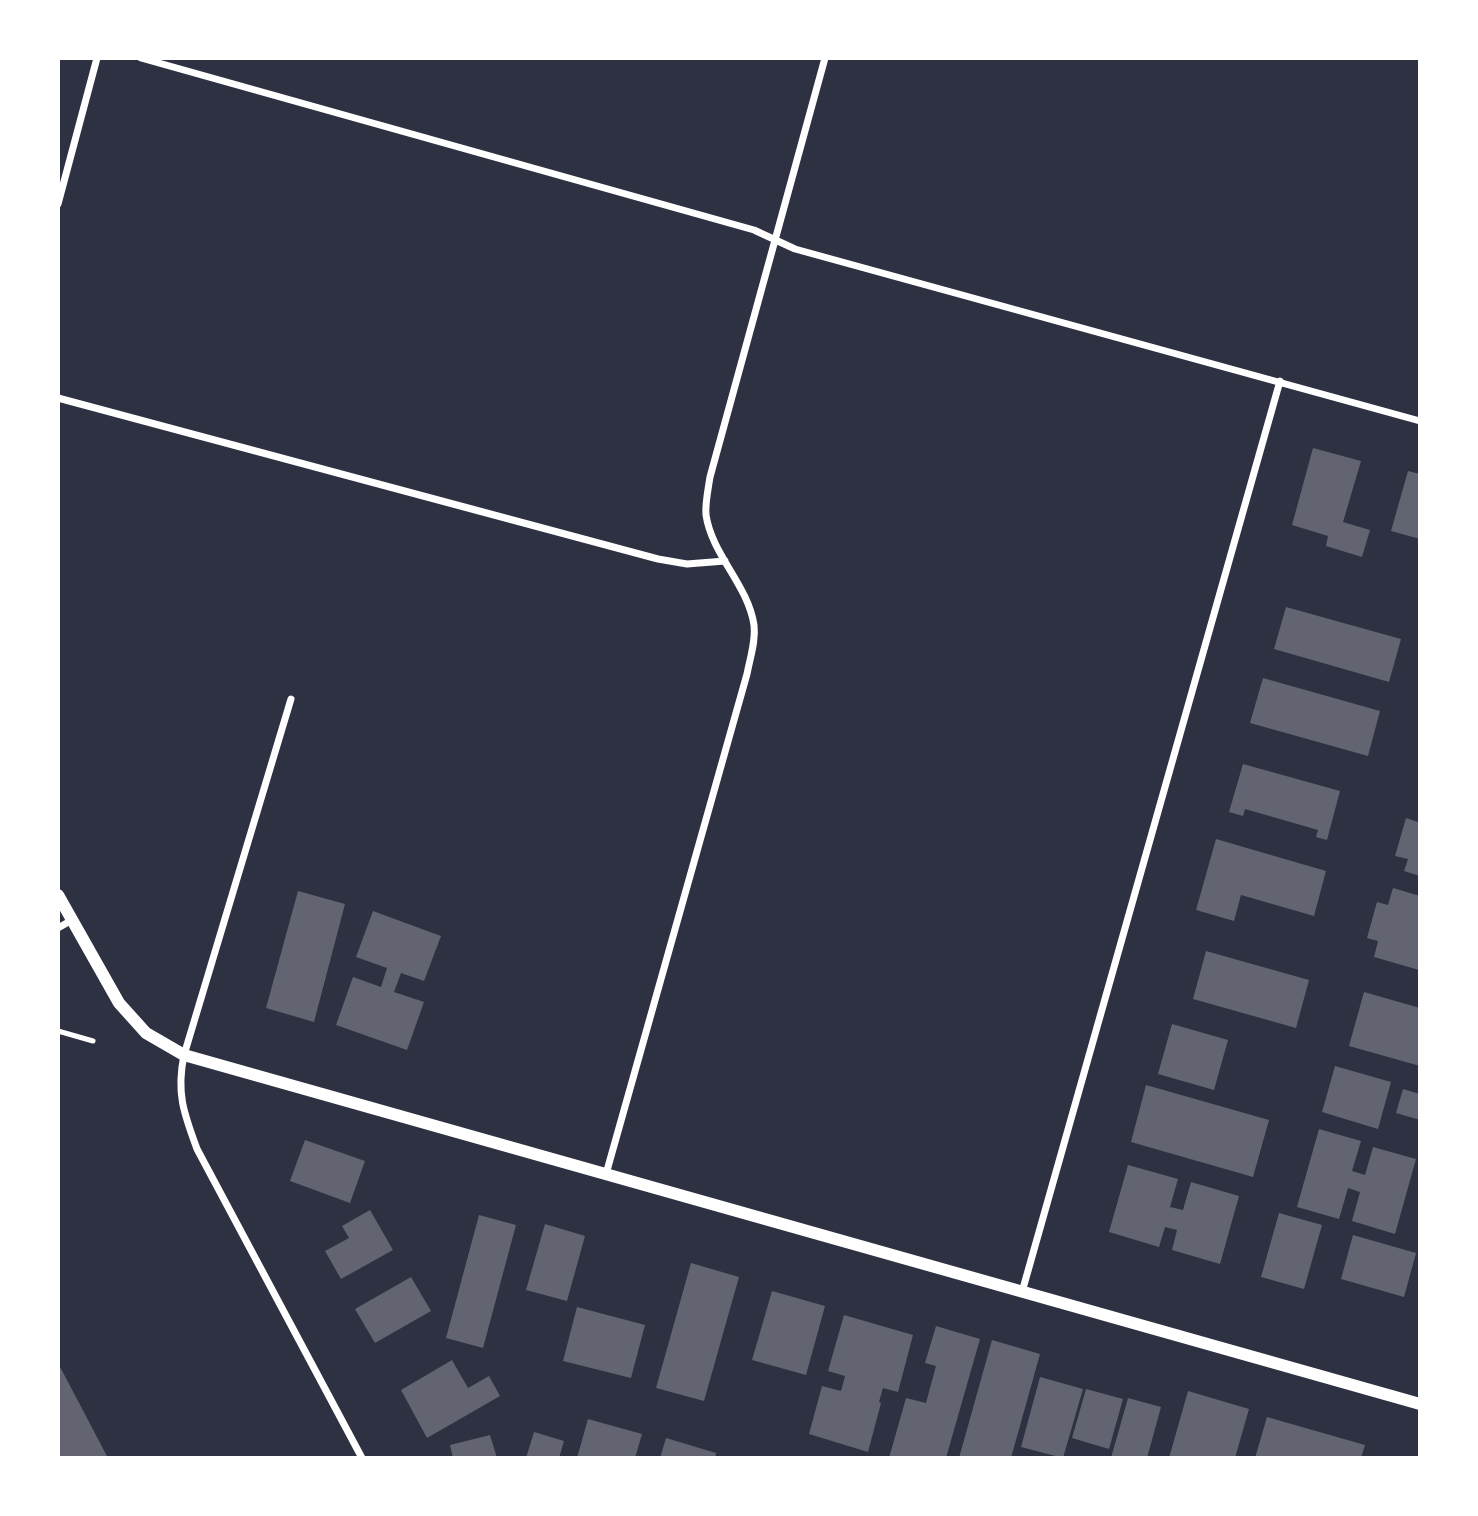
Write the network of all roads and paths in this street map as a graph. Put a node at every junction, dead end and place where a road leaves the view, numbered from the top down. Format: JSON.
{"nodes":[{"id":1,"x":97,"y":58,"type":"edge"},
{"id":2,"x":141,"y":58,"type":"edge"},
{"id":3,"x":825,"y":58,"type":"edge"},
{"id":4,"x":58,"y":204,"type":"edge"},
{"id":5,"x":775,"y":239,"type":"junction"},
{"id":6,"x":1280,"y":381,"type":"junction"},
{"id":7,"x":58,"y":398,"type":"edge"},
{"id":8,"x":1420,"y":421,"type":"edge"},
{"id":9,"x":725,"y":561,"type":"junction"},
{"id":10,"x":290,"y":699,"type":"dead end"},
{"id":11,"x":58,"y":895,"type":"edge"},
{"id":12,"x":72,"y":920,"type":"junction"},
{"id":13,"x":58,"y":928,"type":"edge"},
{"id":14,"x":58,"y":1031,"type":"edge"},
{"id":15,"x":93,"y":1041,"type":"dead end"},
{"id":16,"x":184,"y":1055,"type":"junction"},
{"id":17,"x":606,"y":1174,"type":"junction"},
{"id":18,"x":1022,"y":1292,"type":"junction"},
{"id":19,"x":1420,"y":1404,"type":"edge"},
{"id":20,"x":362,"y":1458,"type":"edge"}],
"edges":[{"from":1,"to":4,"type":"street"},
{"from":2,"to":5,"type":"street"},
{"from":3,"to":5,"type":"street"},
{"from":5,"to":6,"type":"street"},
{"from":5,"to":9,"type":"street"},
{"from":6,"to":8,"type":"street"},
{"from":6,"to":18,"type":"street"},
{"from":7,"to":9,"type":"street"},
{"from":9,"to":17,"type":"street"},
{"from":10,"to":16,"type":"street"},
{"from":11,"to":12,"type":"street"},
{"from":12,"to":13,"type":"street"},
{"from":12,"to":16,"type":"street"},
{"from":14,"to":15,"type":"lane"},
{"from":16,"to":17,"type":"street"},
{"from":16,"to":20,"type":"street"},
{"from":17,"to":18,"type":"street"},
{"from":18,"to":19,"type":"street"}]}
